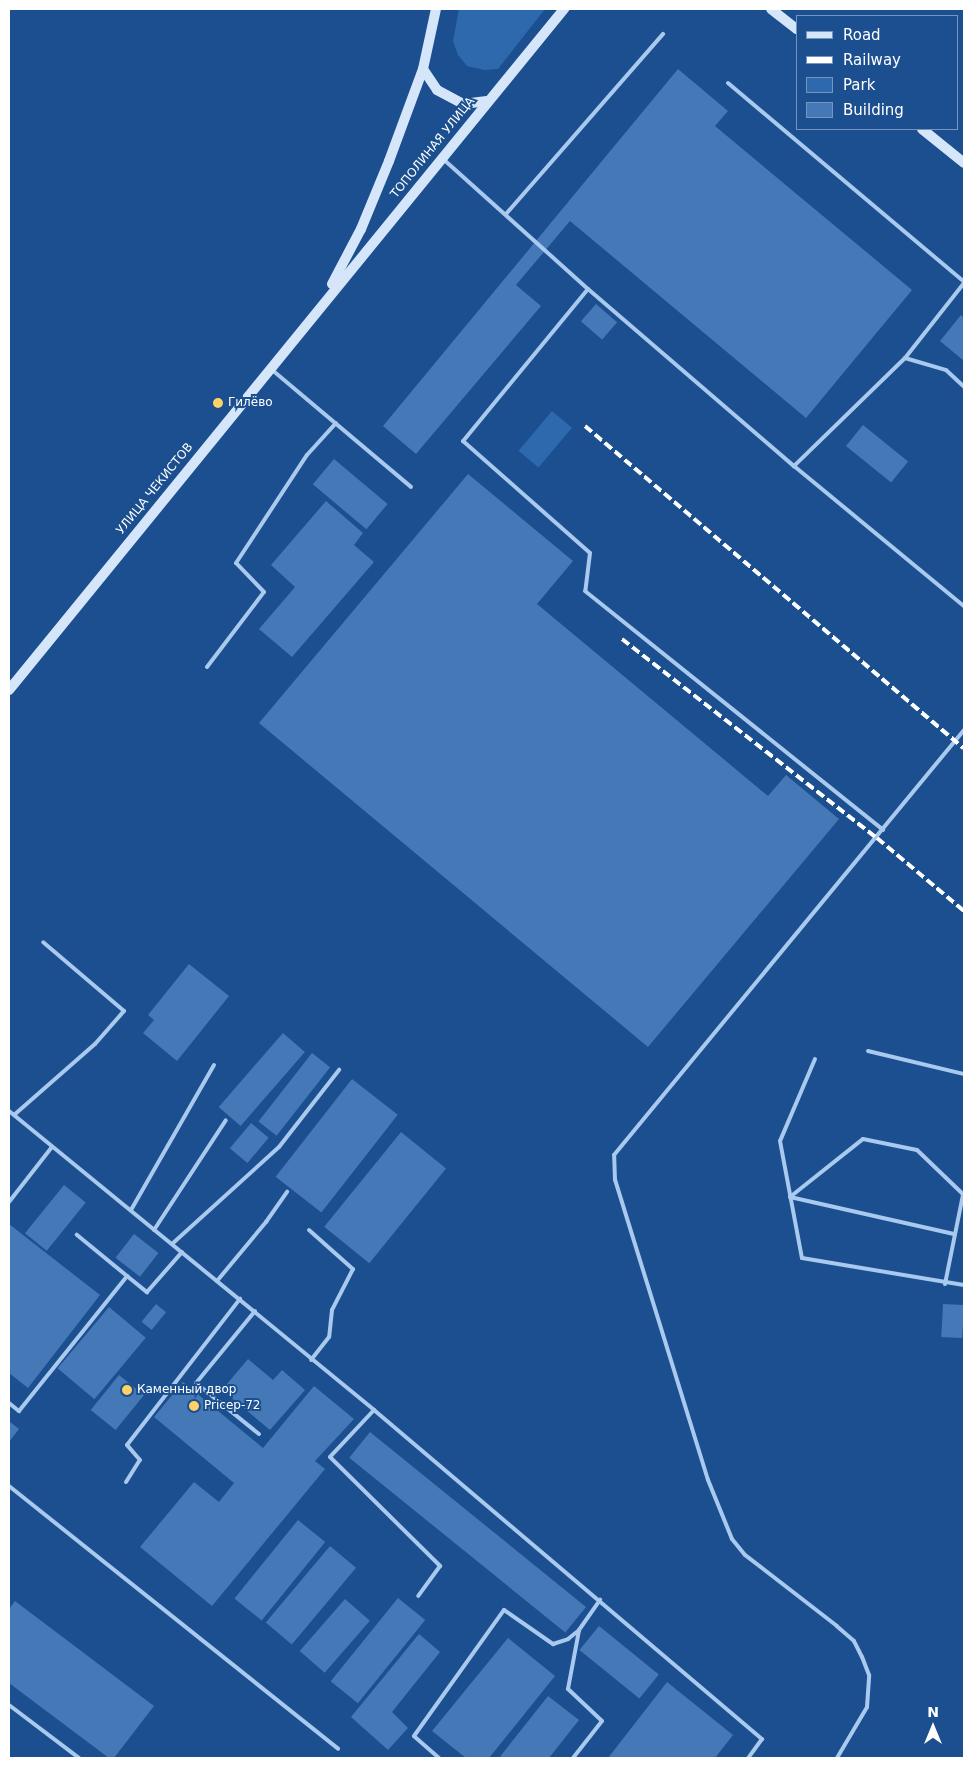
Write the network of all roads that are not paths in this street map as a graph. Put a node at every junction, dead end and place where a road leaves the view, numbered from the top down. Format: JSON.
{"nodes":[{"id":1,"x":436,"y":9,"type":"edge"},
{"id":2,"x":564,"y":9,"type":"edge"},
{"id":3,"x":771,"y":9,"type":"edge"},
{"id":4,"x":796,"y":28,"type":"edge"},
{"id":5,"x":663,"y":34,"type":"dead end"},
{"id":6,"x":422,"y":69,"type":"junction"},
{"id":7,"x":728,"y":83,"type":"dead end"},
{"id":8,"x":487,"y":101,"type":"junction"},
{"id":9,"x":923,"y":130,"type":"edge"},
{"id":10,"x":441,"y":157,"type":"junction"},
{"id":11,"x":964,"y":163,"type":"edge"},
{"id":12,"x":506,"y":214,"type":"junction"},
{"id":13,"x":964,"y":282,"type":"edge"},
{"id":14,"x":588,"y":289,"type":"junction"},
{"id":15,"x":321,"y":304,"type":"junction"},
{"id":16,"x":905,"y":358,"type":"junction"},
{"id":17,"x":270,"y":368,"type":"junction"},
{"id":18,"x":964,"y":387,"type":"edge"},
{"id":19,"x":336,"y":423,"type":"junction"},
{"id":20,"x":794,"y":466,"type":"junction"},
{"id":21,"x":411,"y":487,"type":"dead end"},
{"id":22,"x":964,"y":606,"type":"edge"},
{"id":23,"x":207,"y":667,"type":"dead end"},
{"id":24,"x":9,"y":690,"type":"edge"},
{"id":25,"x":964,"y":730,"type":"edge"},
{"id":26,"x":883,"y":830,"type":"junction"},
{"id":27,"x":43,"y":942,"type":"dead end"},
{"id":28,"x":868,"y":1051,"type":"dead end"},
{"id":29,"x":814,"y":1059,"type":"dead end"},
{"id":30,"x":214,"y":1065,"type":"dead end"},
{"id":31,"x":339,"y":1070,"type":"dead end"},
{"id":32,"x":964,"y":1074,"type":"edge"},
{"id":33,"x":9,"y":1111,"type":"edge"},
{"id":34,"x":14,"y":1115,"type":"junction"},
{"id":35,"x":226,"y":1120,"type":"dead end"},
{"id":36,"x":52,"y":1147,"type":"junction"},
{"id":37,"x":287,"y":1192,"type":"dead end"},
{"id":38,"x":964,"y":1195,"type":"edge"},
{"id":39,"x":790,"y":1197,"type":"junction"},
{"id":40,"x":9,"y":1202,"type":"edge"},
{"id":41,"x":131,"y":1210,"type":"junction"},
{"id":42,"x":154,"y":1230,"type":"junction"},
{"id":43,"x":309,"y":1230,"type":"dead end"},
{"id":44,"x":954,"y":1234,"type":"junction"},
{"id":45,"x":77,"y":1235,"type":"dead end"},
{"id":46,"x":172,"y":1244,"type":"junction"},
{"id":47,"x":182,"y":1252,"type":"junction"},
{"id":48,"x":127,"y":1276,"type":"junction"},
{"id":49,"x":217,"y":1280,"type":"junction"},
{"id":50,"x":945,"y":1284,"type":"junction"},
{"id":51,"x":964,"y":1284,"type":"edge"},
{"id":52,"x":240,"y":1299,"type":"junction"},
{"id":53,"x":255,"y":1311,"type":"junction"},
{"id":54,"x":311,"y":1360,"type":"junction"},
{"id":55,"x":9,"y":1403,"type":"edge"},
{"id":56,"x":374,"y":1410,"type":"junction"},
{"id":57,"x":259,"y":1434,"type":"dead end"},
{"id":58,"x":126,"y":1482,"type":"dead end"},
{"id":59,"x":9,"y":1486,"type":"edge"},
{"id":60,"x":418,"y":1596,"type":"dead end"},
{"id":61,"x":600,"y":1600,"type":"junction"},
{"id":62,"x":579,"y":1630,"type":"junction"},
{"id":63,"x":9,"y":1705,"type":"edge"},
{"id":64,"x":338,"y":1748,"type":"dead end"},
{"id":65,"x":79,"y":1758,"type":"edge"},
{"id":66,"x":439,"y":1758,"type":"edge"},
{"id":67,"x":573,"y":1758,"type":"edge"},
{"id":68,"x":748,"y":1758,"type":"edge"},
{"id":69,"x":837,"y":1758,"type":"edge"}],
"edges":[{"from":1,"to":6,"type":"main road"},
{"from":2,"to":8,"type":"main road","name":"ТОПОЛИНАЯ УЛИЦА"},
{"from":3,"to":4,"type":"main road"},
{"from":5,"to":12,"type":"lane"},
{"from":6,"to":8,"type":"main road"},
{"from":6,"to":15,"type":"main road"},
{"from":7,"to":13,"type":"lane"},
{"from":8,"to":10,"type":"main road","name":"ТОПОЛИНАЯ УЛИЦА"},
{"from":9,"to":11,"type":"main road"},
{"from":10,"to":12,"type":"lane"},
{"from":10,"to":15,"type":"main road","name":"ТОПОЛИНАЯ УЛИЦА"},
{"from":12,"to":14,"type":"lane"},
{"from":13,"to":16,"type":"lane"},
{"from":14,"to":20,"type":"lane"},
{"from":14,"to":26,"type":"lane"},
{"from":15,"to":17,"type":"main road","name":"УЛИЦА ЧЕКИСТОВ"},
{"from":16,"to":18,"type":"lane"},
{"from":16,"to":20,"type":"lane"},
{"from":17,"to":19,"type":"lane"},
{"from":17,"to":24,"type":"main road","name":"УЛИЦА ЧЕКИСТОВ"},
{"from":19,"to":21,"type":"lane"},
{"from":19,"to":23,"type":"lane"},
{"from":20,"to":22,"type":"lane"},
{"from":25,"to":26,"type":"lane"},
{"from":26,"to":69,"type":"lane"},
{"from":27,"to":34,"type":"lane"},
{"from":28,"to":32,"type":"lane"},
{"from":29,"to":39,"type":"lane"},
{"from":30,"to":41,"type":"lane"},
{"from":31,"to":46,"type":"lane"},
{"from":33,"to":34,"type":"lane"},
{"from":34,"to":36,"type":"lane"},
{"from":35,"to":42,"type":"lane"},
{"from":36,"to":40,"type":"lane"},
{"from":36,"to":41,"type":"lane"},
{"from":37,"to":49,"type":"lane"},
{"from":38,"to":39,"type":"lane"},
{"from":38,"to":44,"type":"lane"},
{"from":39,"to":44,"type":"lane"},
{"from":39,"to":50,"type":"lane"},
{"from":41,"to":42,"type":"lane"},
{"from":42,"to":46,"type":"lane"},
{"from":43,"to":54,"type":"lane"},
{"from":44,"to":50,"type":"lane"},
{"from":45,"to":48,"type":"lane"},
{"from":46,"to":47,"type":"lane"},
{"from":47,"to":48,"type":"lane"},
{"from":47,"to":49,"type":"lane"},
{"from":48,"to":55,"type":"lane"},
{"from":49,"to":52,"type":"lane"},
{"from":50,"to":51,"type":"lane"},
{"from":52,"to":53,"type":"lane"},
{"from":52,"to":58,"type":"lane"},
{"from":53,"to":54,"type":"lane"},
{"from":53,"to":57,"type":"lane"},
{"from":54,"to":56,"type":"lane"},
{"from":56,"to":60,"type":"lane"},
{"from":56,"to":61,"type":"lane"},
{"from":59,"to":64,"type":"lane"},
{"from":61,"to":62,"type":"lane"},
{"from":61,"to":68,"type":"lane"},
{"from":62,"to":66,"type":"lane"},
{"from":62,"to":67,"type":"lane"},
{"from":63,"to":65,"type":"lane"}]}
